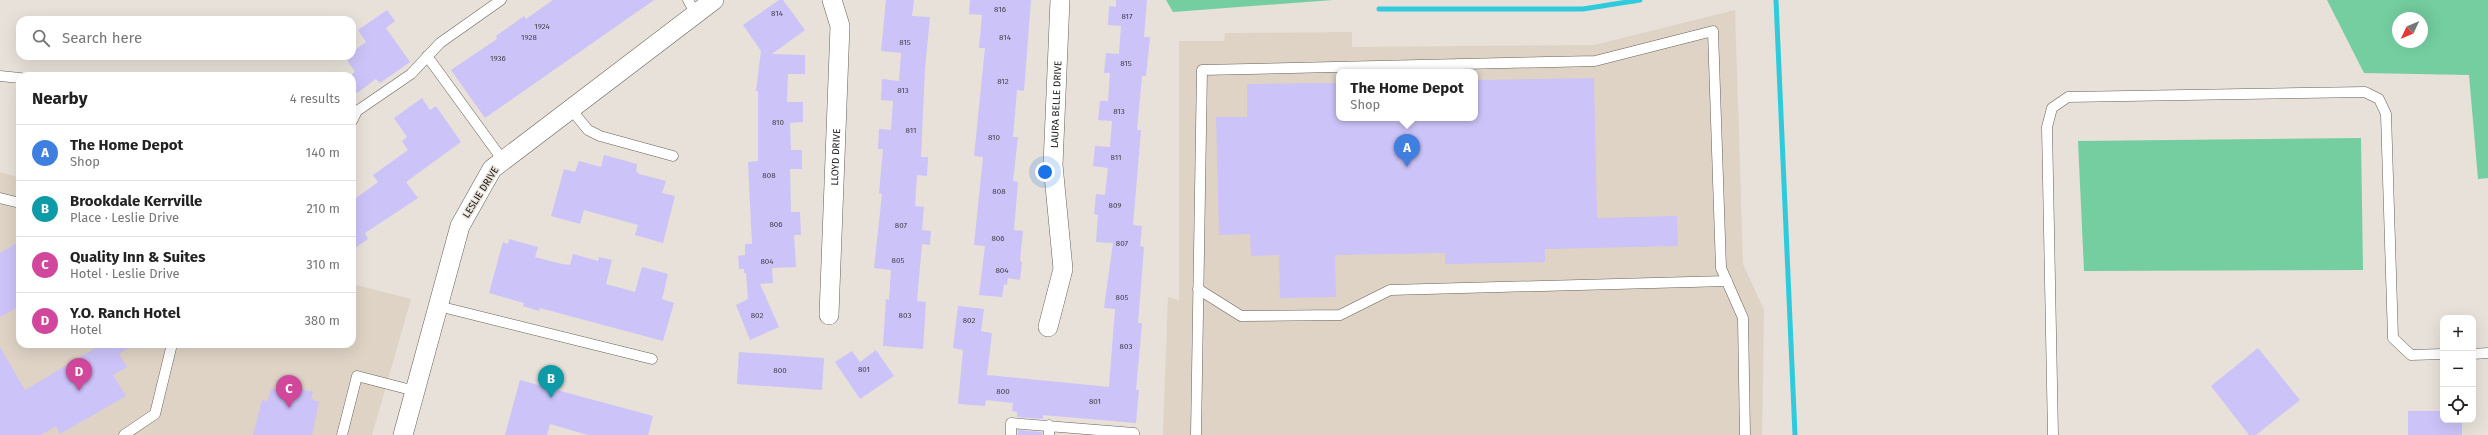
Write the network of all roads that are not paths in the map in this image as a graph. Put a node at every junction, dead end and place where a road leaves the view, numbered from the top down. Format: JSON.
{"nodes":[{"id":1,"x":501,"y":0,"type":"edge"},
{"id":2,"x":714,"y":0,"type":"edge"},
{"id":3,"x":832,"y":0,"type":"edge"},
{"id":4,"x":1060,"y":0,"type":"edge"},
{"id":5,"x":692,"y":7,"type":"edge"},
{"id":6,"x":428,"y":56,"type":"junction"},
{"id":7,"x":0,"y":76,"type":"edge"},
{"id":8,"x":16,"y":78,"type":"edge"},
{"id":9,"x":570,"y":108,"type":"junction"},
{"id":10,"x":356,"y":113,"type":"edge"},
{"id":11,"x":673,"y":156,"type":"dead end"},
{"id":12,"x":502,"y":159,"type":"junction"},
{"id":13,"x":0,"y":198,"type":"edge"},
{"id":14,"x":16,"y":203,"type":"edge"},
{"id":15,"x":1727,"y":281,"type":"junction"},
{"id":16,"x":1198,"y":289,"type":"junction"},
{"id":17,"x":438,"y":306,"type":"junction"},
{"id":18,"x":829,"y":315,"type":"dead end"},
{"id":19,"x":1048,"y":327,"type":"dead end"},
{"id":20,"x":171,"y":348,"type":"edge"},
{"id":21,"x":2488,"y":353,"type":"edge"},
{"id":22,"x":2440,"y":354,"type":"edge"},
{"id":23,"x":2476,"y":354,"type":"edge"},
{"id":24,"x":652,"y":359,"type":"dead end"},
{"id":25,"x":415,"y":391,"type":"junction"},
{"id":26,"x":1049,"y":430,"type":"edge"},
{"id":27,"x":1090,"y":431,"type":"edge"},
{"id":28,"x":124,"y":435,"type":"edge"},
{"id":29,"x":342,"y":435,"type":"edge"},
{"id":30,"x":403,"y":435,"type":"edge"},
{"id":31,"x":1011,"y":435,"type":"edge"},
{"id":32,"x":1134,"y":435,"type":"edge"},
{"id":33,"x":1196,"y":435,"type":"edge"},
{"id":34,"x":1745,"y":435,"type":"edge"},
{"id":35,"x":2053,"y":435,"type":"edge"}],
"edges":[{"from":1,"to":6,"type":"lane"},
{"from":2,"to":5,"type":"street","name":"LESLIE DRIVE"},
{"from":3,"to":18,"type":"street","name":"LLOYD DRIVE"},
{"from":4,"to":19,"type":"street","name":"LAURA BELLE DRIVE"},
{"from":5,"to":9,"type":"street","name":"LESLIE DRIVE"},
{"from":6,"to":10,"type":"lane"},
{"from":6,"to":12,"type":"lane"},
{"from":7,"to":8,"type":"lane"},
{"from":9,"to":11,"type":"lane"},
{"from":9,"to":12,"type":"street","name":"LESLIE DRIVE"},
{"from":12,"to":17,"type":"street","name":"LESLIE DRIVE"},
{"from":13,"to":14,"type":"lane"},
{"from":15,"to":16,"type":"lane"},
{"from":15,"to":16,"type":"lane"},
{"from":15,"to":34,"type":"lane"},
{"from":16,"to":33,"type":"lane"},
{"from":17,"to":24,"type":"lane"},
{"from":17,"to":25,"type":"street","name":"LESLIE DRIVE"},
{"from":20,"to":28,"type":"lane"},
{"from":21,"to":23,"type":"lane"},
{"from":22,"to":35,"type":"lane"},
{"from":25,"to":29,"type":"lane"},
{"from":25,"to":30,"type":"street","name":"LESLIE DRIVE"},
{"from":26,"to":27,"type":"lane"},
{"from":26,"to":31,"type":"lane"},
{"from":27,"to":32,"type":"lane"}]}
